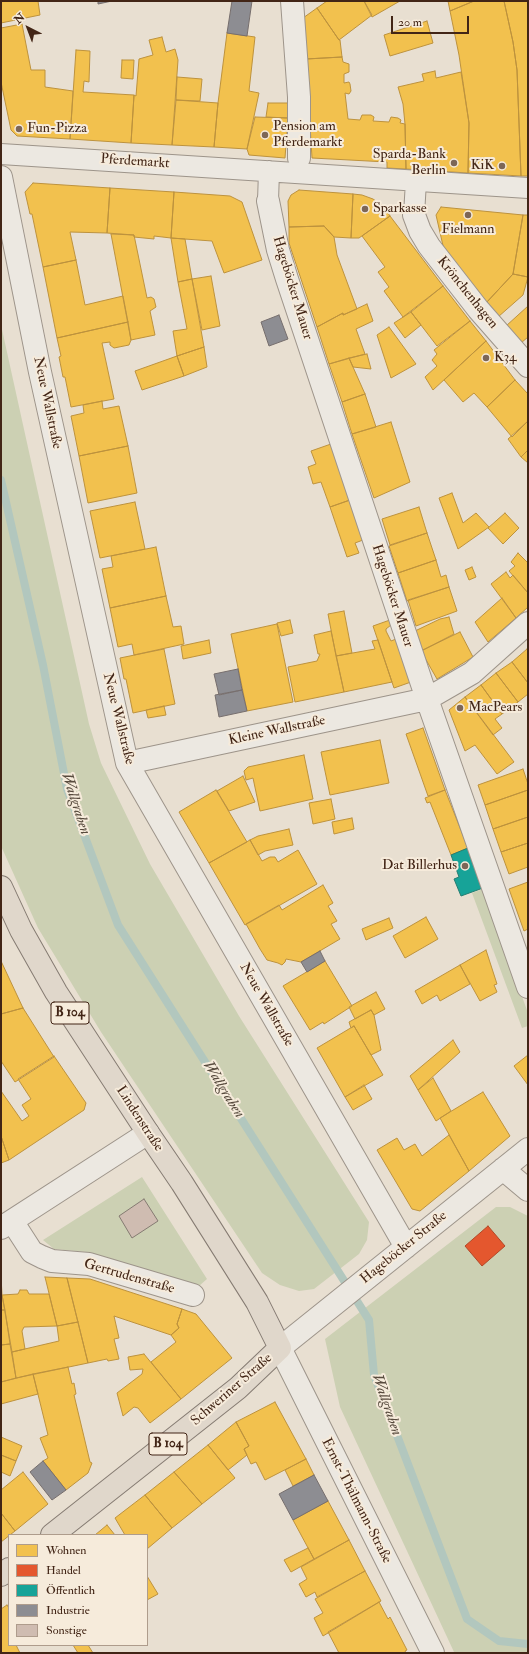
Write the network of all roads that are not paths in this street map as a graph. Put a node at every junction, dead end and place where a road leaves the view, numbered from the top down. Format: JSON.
{"nodes":[{"id":1,"x":292,"y":1,"type":"edge"},
{"id":2,"x":1,"y":154,"type":"edge"},
{"id":3,"x":298,"y":165,"type":"junction"},
{"id":4,"x":269,"y":171,"type":"junction"},
{"id":5,"x":1,"y":177,"type":"edge"},
{"id":6,"x":416,"y":181,"type":"junction"},
{"id":7,"x":528,"y":188,"type":"edge"},
{"id":8,"x":268,"y":201,"type":"joint"},
{"id":9,"x":414,"y":215,"type":"joint"},
{"id":10,"x":528,"y":366,"type":"edge"},
{"id":11,"x":528,"y":623,"type":"edge"},
{"id":12,"x":427,"y":699,"type":"junction"},
{"id":13,"x":127,"y":763,"type":"junction"},
{"id":14,"x":1,"y":887,"type":"edge"},
{"id":15,"x":528,"y":987,"type":"edge"},
{"id":16,"x":148,"y":1133,"type":"junction"},
{"id":17,"x":528,"y":1149,"type":"edge"},
{"id":18,"x":503,"y":1169,"type":"junction"},
{"id":19,"x":528,"y":1190,"type":"edge"},
{"id":20,"x":6,"y":1224,"type":"edge"},
{"id":21,"x":406,"y":1247,"type":"junction"},
{"id":22,"x":193,"y":1295,"type":"dead end"},
{"id":23,"x":280,"y":1348,"type":"junction"},
{"id":24,"x":53,"y":1534,"type":"edge"},
{"id":25,"x":433,"y":1653,"type":"edge"}],
"edges":[{"from":1,"to":3,"type":"street"},
{"from":2,"to":4,"type":"street","name":"Pferdemarkt"},
{"from":3,"to":4,"type":"street","name":"Pferdemarkt"},
{"from":3,"to":6,"type":"street","name":"Pferdemarkt"},
{"from":4,"to":8,"type":"street"},
{"from":5,"to":13,"type":"street","name":"Neue Wallstraße"},
{"from":6,"to":7,"type":"street","name":"Pferdemarkt"},
{"from":6,"to":9,"type":"street"},
{"from":8,"to":12,"type":"street","name":"Hageböcker Mauer"},
{"from":9,"to":10,"type":"street","name":"Krönchenhagen"},
{"from":11,"to":12,"type":"street","name":"Kleine Wallstraße"},
{"from":12,"to":13,"type":"street","name":"Kleine Wallstraße"},
{"from":12,"to":15,"type":"street","name":"Hageböcker Mauer"},
{"from":13,"to":21,"type":"street","name":"Neue Wallstraße"},
{"from":14,"to":16,"type":"main road","name":"Lindenstraße","number":"B 104"},
{"from":16,"to":20,"type":"street","name":"Gertrudenstraße"},
{"from":16,"to":23,"type":"main road","name":"Lindenstraße","number":"B 104"},
{"from":17,"to":18,"type":"street","name":"Hageböcker Straße"},
{"from":18,"to":19,"type":"street"},
{"from":18,"to":21,"type":"street","name":"Hageböcker Straße"},
{"from":20,"to":22,"type":"street","name":"Gertrudenstraße"},
{"from":21,"to":23,"type":"street","name":"Hageböcker Straße"},
{"from":23,"to":24,"type":"main road","name":"Schweriner Straße","number":"B 104"},
{"from":23,"to":25,"type":"street","name":"Ernst-Thälmann-Straße"}]}
